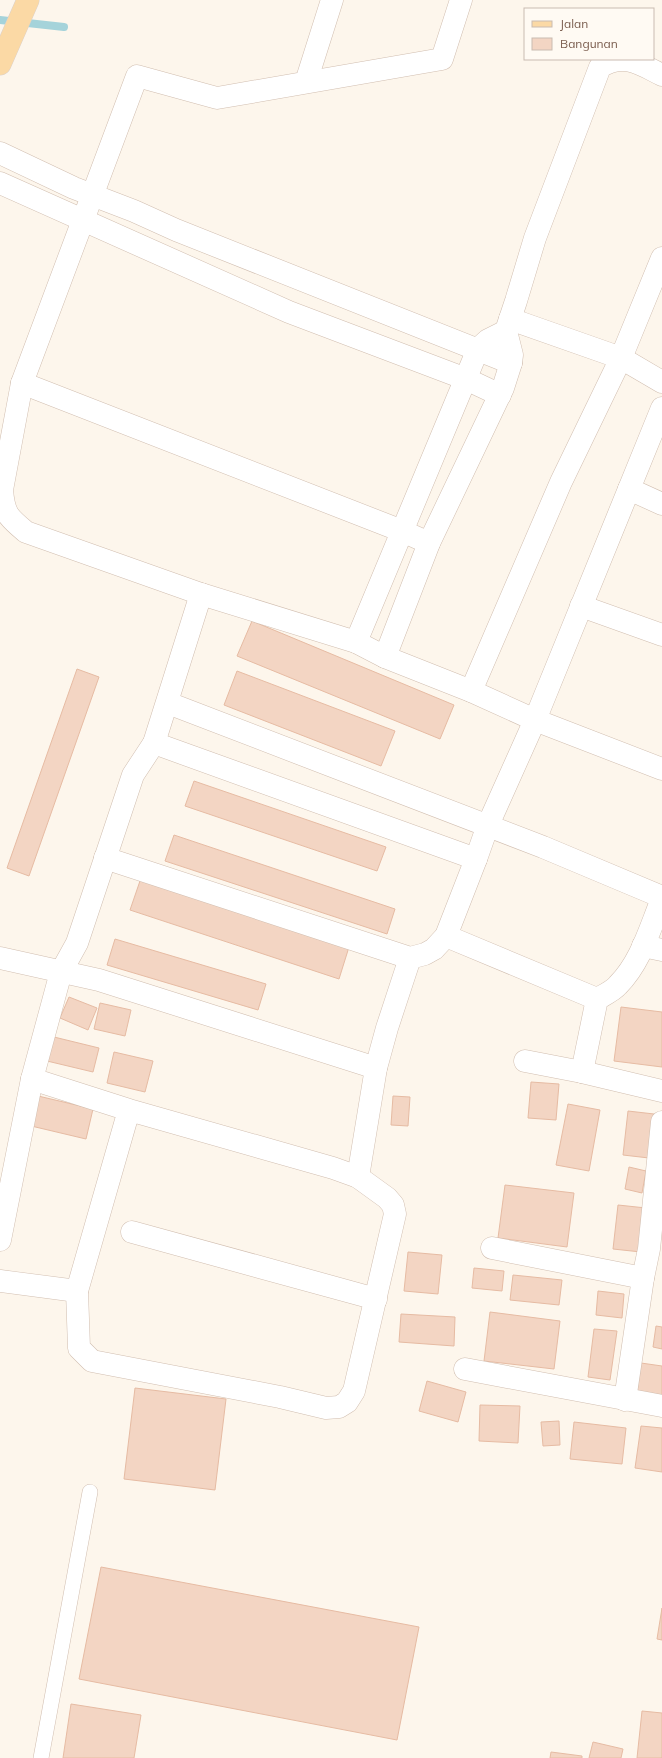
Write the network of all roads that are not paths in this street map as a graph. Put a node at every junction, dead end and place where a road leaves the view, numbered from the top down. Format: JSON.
{"nodes":[{"id":1,"x":332,"y":0,"type":"edge"},
{"id":2,"x":461,"y":0,"type":"edge"},
{"id":3,"x":27,"y":2,"type":"edge"},
{"id":4,"x":621,"y":60,"type":"edge"},
{"id":5,"x":630,"y":60,"type":"edge"},
{"id":6,"x":0,"y":64,"type":"edge"},
{"id":7,"x":662,"y":75,"type":"edge"},
{"id":8,"x":306,"y":82,"type":"junction"},
{"id":9,"x":0,"y":153,"type":"edge"},
{"id":10,"x":0,"y":182,"type":"edge"},
{"id":11,"x":92,"y":193,"type":"junction"},
{"id":12,"x":83,"y":219,"type":"junction"},
{"id":13,"x":176,"y":230,"type":"junction"},
{"id":14,"x":164,"y":257,"type":"junction"},
{"id":15,"x":662,"y":258,"type":"edge"},
{"id":16,"x":301,"y":280,"type":"junction"},
{"id":17,"x":289,"y":312,"type":"junction"},
{"id":18,"x":508,"y":325,"type":"junction"},
{"id":19,"x":478,"y":349,"type":"junction"},
{"id":20,"x":621,"y":358,"type":"junction"},
{"id":21,"x":512,"y":363,"type":"junction"},
{"id":22,"x":466,"y":379,"type":"junction"},
{"id":23,"x":662,"y":382,"type":"edge"},
{"id":24,"x":22,"y":384,"type":"junction"},
{"id":25,"x":500,"y":395,"type":"junction"},
{"id":26,"x":662,"y":408,"type":"edge"},
{"id":27,"x":629,"y":488,"type":"junction"},
{"id":28,"x":662,"y":504,"type":"edge"},
{"id":29,"x":402,"y":531,"type":"junction"},
{"id":30,"x":429,"y":543,"type":"junction"},
{"id":31,"x":201,"y":594,"type":"junction"},
{"id":32,"x":581,"y":606,"type":"junction"},
{"id":33,"x":662,"y":635,"type":"edge"},
{"id":34,"x":356,"y":642,"type":"junction"},
{"id":35,"x":384,"y":657,"type":"junction"},
{"id":36,"x":471,"y":691,"type":"junction"},
{"id":37,"x":168,"y":703,"type":"junction"},
{"id":38,"x":535,"y":720,"type":"junction"},
{"id":39,"x":154,"y":743,"type":"junction"},
{"id":40,"x":662,"y":769,"type":"edge"},
{"id":41,"x":488,"y":825,"type":"junction"},
{"id":42,"x":106,"y":858,"type":"junction"},
{"id":43,"x":476,"y":859,"type":"junction"},
{"id":44,"x":662,"y":898,"type":"edge"},
{"id":45,"x":446,"y":936,"type":"junction"},
{"id":46,"x":653,"y":948,"type":"edge"},
{"id":47,"x":0,"y":958,"type":"edge"},
{"id":48,"x":410,"y":958,"type":"junction"},
{"id":49,"x":61,"y":972,"type":"junction"},
{"id":50,"x":597,"y":1000,"type":"junction"},
{"id":51,"x":526,"y":1061,"type":"dead end"},
{"id":52,"x":376,"y":1068,"type":"junction"},
{"id":53,"x":582,"y":1072,"type":"junction"},
{"id":54,"x":32,"y":1078,"type":"junction"},
{"id":55,"x":662,"y":1091,"type":"edge"},
{"id":56,"x":129,"y":1110,"type":"junction"},
{"id":57,"x":662,"y":1122,"type":"edge"},
{"id":58,"x":8,"y":1159,"type":"edge"},
{"id":59,"x":358,"y":1177,"type":"junction"},
{"id":60,"x":132,"y":1232,"type":"dead end"},
{"id":61,"x":0,"y":1240,"type":"edge"},
{"id":62,"x":492,"y":1248,"type":"dead end"},
{"id":63,"x":642,"y":1278,"type":"junction"},
{"id":64,"x":0,"y":1281,"type":"edge"},
{"id":65,"x":77,"y":1291,"type":"junction"},
{"id":66,"x":376,"y":1299,"type":"junction"},
{"id":67,"x":465,"y":1369,"type":"dead end"},
{"id":68,"x":625,"y":1400,"type":"junction"},
{"id":69,"x":662,"y":1406,"type":"edge"},
{"id":70,"x":90,"y":1492,"type":"dead end"},
{"id":71,"x":41,"y":1758,"type":"edge"}],
"edges":[{"from":1,"to":8,"type":"street"},
{"from":2,"to":8,"type":"street"},
{"from":3,"to":6,"type":"main road"},
{"from":4,"to":18,"type":"street"},
{"from":5,"to":7,"type":"street"},
{"from":8,"to":11,"type":"street"},
{"from":9,"to":11,"type":"street"},
{"from":10,"to":12,"type":"street"},
{"from":11,"to":12,"type":"street"},
{"from":11,"to":13,"type":"street"},
{"from":12,"to":14,"type":"street"},
{"from":12,"to":24,"type":"street"},
{"from":13,"to":14,"type":"street"},
{"from":13,"to":16,"type":"street"},
{"from":14,"to":17,"type":"street"},
{"from":15,"to":20,"type":"street"},
{"from":16,"to":17,"type":"street"},
{"from":16,"to":19,"type":"street"},
{"from":17,"to":22,"type":"street"},
{"from":18,"to":19,"type":"street"},
{"from":18,"to":20,"type":"street"},
{"from":18,"to":21,"type":"street"},
{"from":19,"to":21,"type":"street"},
{"from":19,"to":22,"type":"street"},
{"from":20,"to":23,"type":"street"},
{"from":20,"to":36,"type":"street"},
{"from":21,"to":25,"type":"street"},
{"from":22,"to":25,"type":"street"},
{"from":22,"to":29,"type":"street"},
{"from":24,"to":29,"type":"street"},
{"from":24,"to":31,"type":"street"},
{"from":25,"to":30,"type":"street"},
{"from":26,"to":27,"type":"street"},
{"from":27,"to":28,"type":"street"},
{"from":27,"to":32,"type":"street"},
{"from":29,"to":30,"type":"street"},
{"from":29,"to":34,"type":"street"},
{"from":30,"to":35,"type":"street"},
{"from":31,"to":34,"type":"street"},
{"from":31,"to":37,"type":"street"},
{"from":32,"to":33,"type":"street"},
{"from":32,"to":38,"type":"street"},
{"from":34,"to":35,"type":"street"},
{"from":35,"to":36,"type":"street"},
{"from":36,"to":38,"type":"street"},
{"from":37,"to":39,"type":"street"},
{"from":37,"to":41,"type":"street"},
{"from":38,"to":40,"type":"street"},
{"from":38,"to":41,"type":"street"},
{"from":39,"to":42,"type":"street"},
{"from":39,"to":43,"type":"street"},
{"from":41,"to":43,"type":"street"},
{"from":41,"to":44,"type":"street"},
{"from":42,"to":48,"type":"street"},
{"from":42,"to":49,"type":"street"},
{"from":43,"to":45,"type":"street"},
{"from":44,"to":46,"type":"street"},
{"from":45,"to":48,"type":"street"},
{"from":45,"to":50,"type":"street"},
{"from":46,"to":50,"type":"street"},
{"from":47,"to":49,"type":"street"},
{"from":48,"to":52,"type":"street"},
{"from":49,"to":52,"type":"street"},
{"from":49,"to":54,"type":"street"},
{"from":50,"to":53,"type":"street"},
{"from":51,"to":53,"type":"street"},
{"from":52,"to":59,"type":"street"},
{"from":53,"to":55,"type":"street"},
{"from":54,"to":56,"type":"street"},
{"from":54,"to":58,"type":"street"},
{"from":56,"to":59,"type":"street"},
{"from":56,"to":65,"type":"street"},
{"from":57,"to":63,"type":"street"},
{"from":58,"to":61,"type":"street"},
{"from":59,"to":66,"type":"street"},
{"from":60,"to":66,"type":"street"},
{"from":62,"to":63,"type":"street"},
{"from":63,"to":68,"type":"street"},
{"from":64,"to":65,"type":"street"},
{"from":65,"to":66,"type":"street"},
{"from":67,"to":68,"type":"street"},
{"from":68,"to":69,"type":"street"},
{"from":70,"to":71,"type":"lane"}]}
